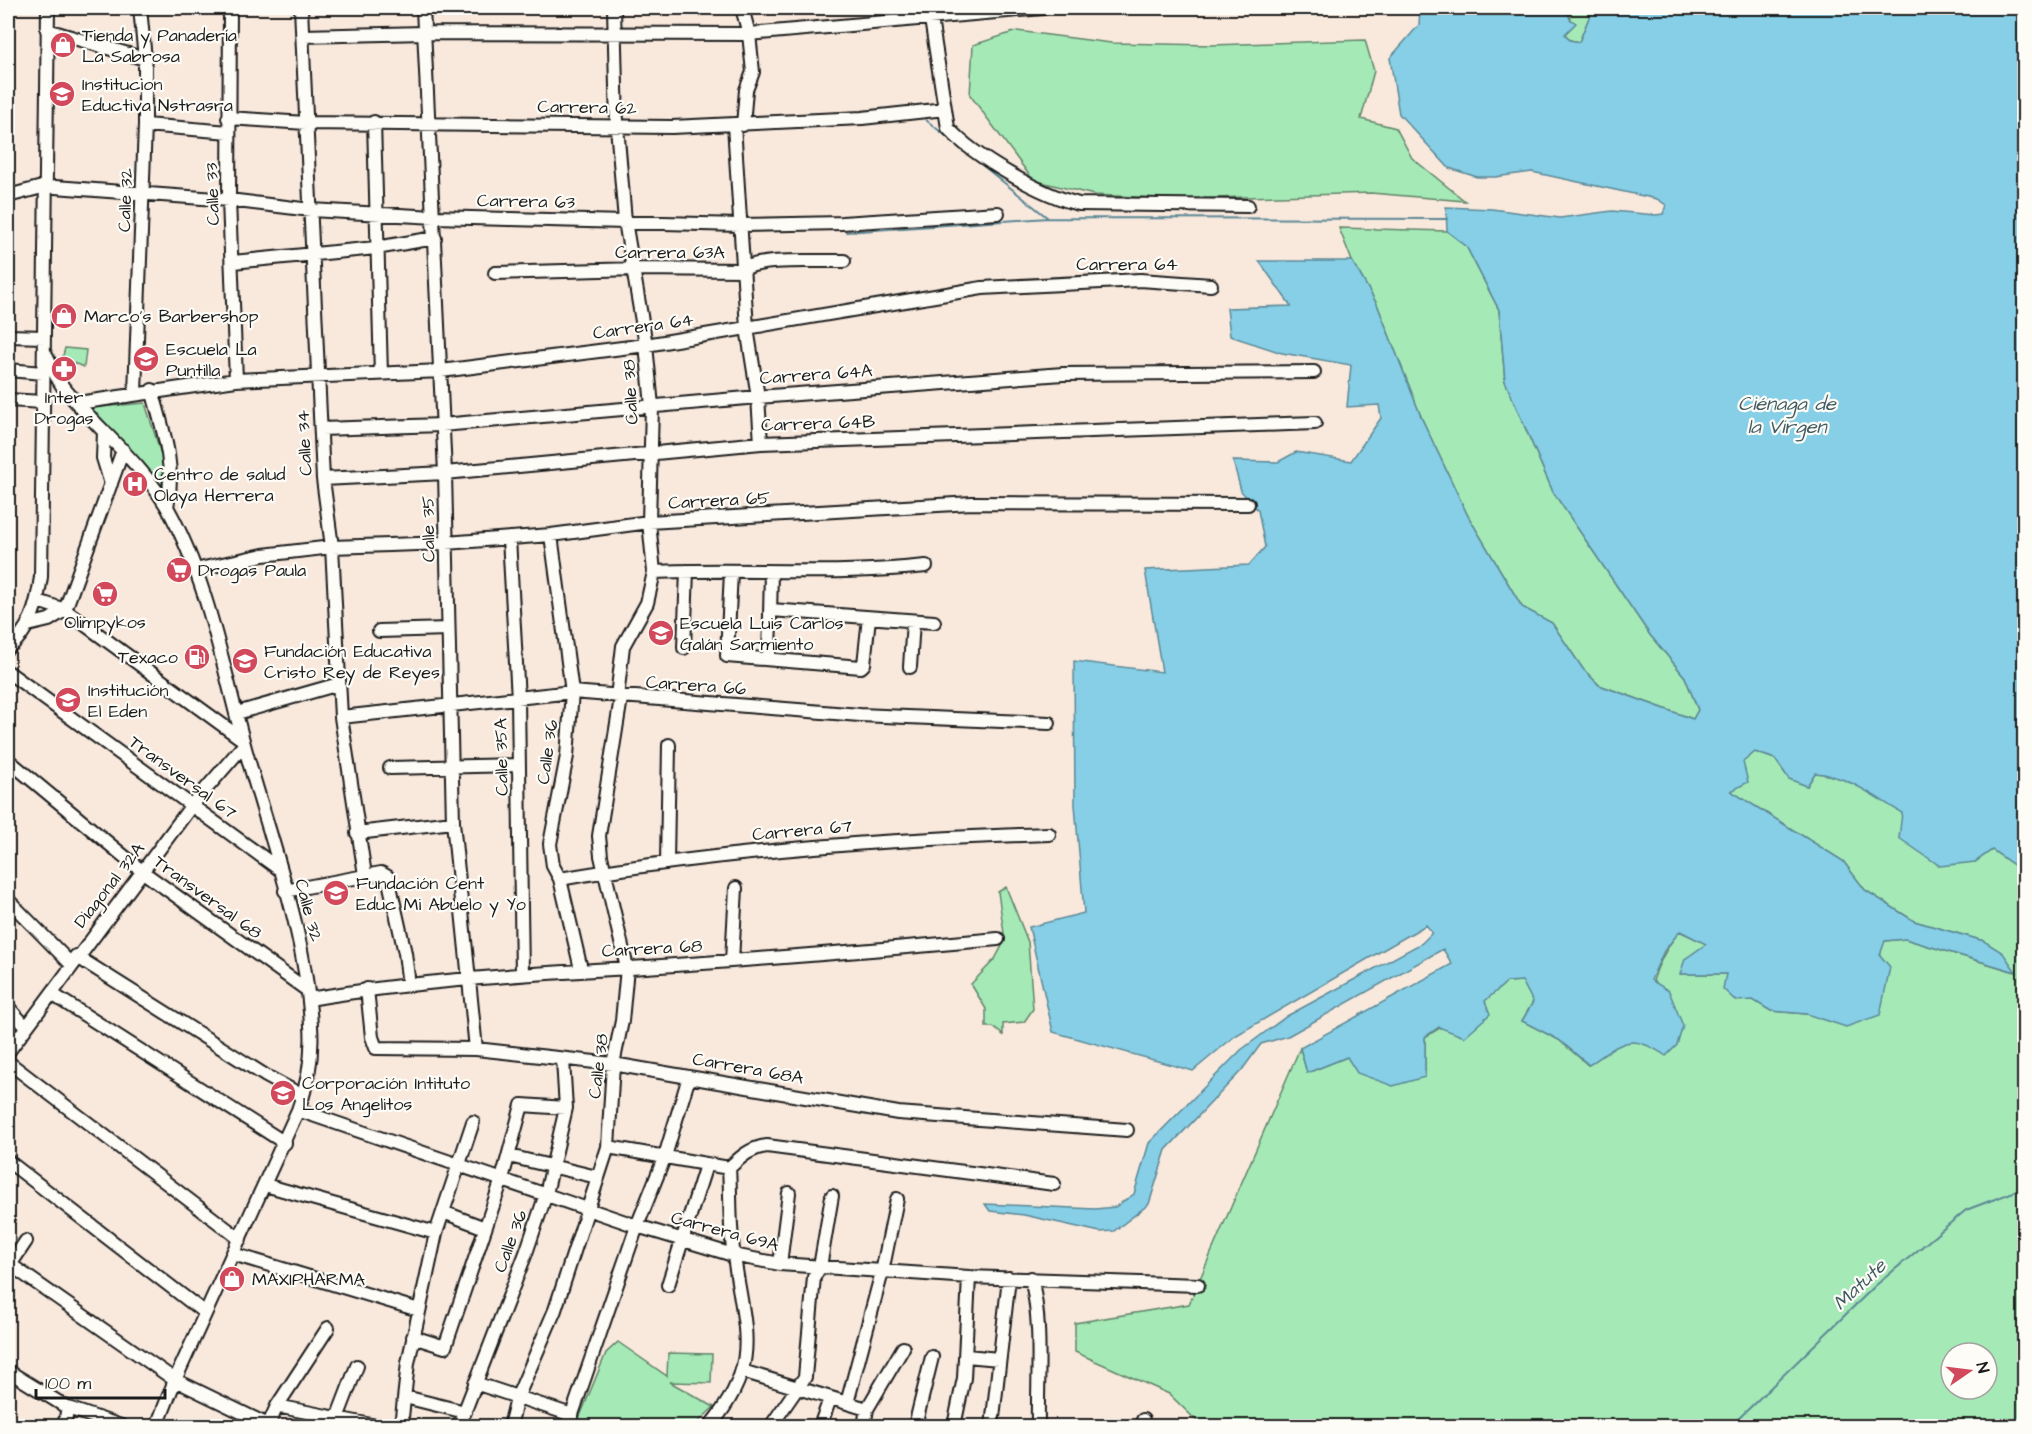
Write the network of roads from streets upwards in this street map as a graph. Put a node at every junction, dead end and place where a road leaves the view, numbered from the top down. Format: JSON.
{"nodes":[{"id":1,"x":48,"y":8,"type":"edge"},
{"id":2,"x":140,"y":8,"type":"edge"},
{"id":3,"x":230,"y":8,"type":"edge"},
{"id":4,"x":301,"y":8,"type":"edge"},
{"id":5,"x":423,"y":8,"type":"edge"},
{"id":6,"x":614,"y":8,"type":"edge"},
{"id":7,"x":742,"y":8,"type":"edge"},
{"id":8,"x":1043,"y":8,"type":"edge"},
{"id":9,"x":931,"y":19,"type":"junction"},
{"id":10,"x":47,"y":30,"type":"junction"},
{"id":11,"x":424,"y":33,"type":"junction"},
{"id":12,"x":748,"y":34,"type":"junction"},
{"id":13,"x":616,"y":35,"type":"junction"},
{"id":14,"x":303,"y":36,"type":"junction"},
{"id":15,"x":145,"y":59,"type":"junction"},
{"id":16,"x":945,"y":109,"type":"junction"},
{"id":17,"x":228,"y":118,"type":"junction"},
{"id":18,"x":374,"y":122,"type":"junction"},
{"id":19,"x":306,"y":123,"type":"junction"},
{"id":20,"x":428,"y":123,"type":"junction"},
{"id":21,"x":145,"y":125,"type":"junction"},
{"id":22,"x":739,"y":125,"type":"junction"},
{"id":23,"x":617,"y":126,"type":"junction"},
{"id":24,"x":228,"y":132,"type":"junction"},
{"id":25,"x":50,"y":186,"type":"junction"},
{"id":26,"x":143,"y":195,"type":"junction"},
{"id":27,"x":8,"y":196,"type":"edge"},
{"id":28,"x":229,"y":200,"type":"junction"},
{"id":29,"x":1248,"y":206,"type":"dead end"},
{"id":30,"x":311,"y":210,"type":"junction"},
{"id":31,"x":376,"y":213,"type":"junction"},
{"id":32,"x":998,"y":213,"type":"dead end"},
{"id":33,"x":435,"y":217,"type":"junction"},
{"id":34,"x":625,"y":221,"type":"junction"},
{"id":35,"x":740,"y":225,"type":"junction"},
{"id":36,"x":435,"y":238,"type":"junction"},
{"id":37,"x":376,"y":248,"type":"junction"},
{"id":38,"x":311,"y":256,"type":"junction"},
{"id":39,"x":844,"y":261,"type":"dead end"},
{"id":40,"x":233,"y":262,"type":"junction"},
{"id":41,"x":632,"y":269,"type":"junction"},
{"id":42,"x":742,"y":270,"type":"junction"},
{"id":43,"x":495,"y":273,"type":"dead end"},
{"id":44,"x":1211,"y":285,"type":"dead end"},
{"id":45,"x":747,"y":328,"type":"junction"},
{"id":46,"x":8,"y":336,"type":"edge"},
{"id":47,"x":44,"y":337,"type":"junction"},
{"id":48,"x":646,"y":345,"type":"junction"},
{"id":49,"x":44,"y":351,"type":"junction"},
{"id":50,"x":8,"y":370,"type":"edge"},
{"id":51,"x":441,"y":371,"type":"junction"},
{"id":52,"x":43,"y":372,"type":"junction"},
{"id":53,"x":1314,"y":372,"type":"dead end"},
{"id":54,"x":381,"y":374,"type":"junction"},
{"id":55,"x":318,"y":375,"type":"junction"},
{"id":56,"x":236,"y":380,"type":"junction"},
{"id":57,"x":152,"y":390,"type":"junction"},
{"id":58,"x":135,"y":393,"type":"junction"},
{"id":59,"x":758,"y":397,"type":"junction"},
{"id":60,"x":8,"y":400,"type":"edge"},
{"id":61,"x":43,"y":402,"type":"junction"},
{"id":62,"x":78,"y":403,"type":"junction"},
{"id":63,"x":652,"y":406,"type":"junction"},
{"id":64,"x":1315,"y":423,"type":"dead end"},
{"id":65,"x":442,"y":425,"type":"junction"},
{"id":66,"x":321,"y":429,"type":"junction"},
{"id":67,"x":104,"y":431,"type":"junction"},
{"id":68,"x":761,"y":443,"type":"junction"},
{"id":69,"x":123,"y":450,"type":"junction"},
{"id":70,"x":649,"y":454,"type":"junction"},
{"id":71,"x":445,"y":473,"type":"junction"},
{"id":72,"x":323,"y":479,"type":"junction"},
{"id":73,"x":111,"y":484,"type":"junction"},
{"id":74,"x":1248,"y":504,"type":"dead end"},
{"id":75,"x":167,"y":507,"type":"junction"},
{"id":76,"x":649,"y":522,"type":"junction"},
{"id":77,"x":551,"y":535,"type":"junction"},
{"id":78,"x":509,"y":538,"type":"junction"},
{"id":79,"x":446,"y":543,"type":"junction"},
{"id":80,"x":332,"y":547,"type":"junction"},
{"id":81,"x":926,"y":566,"type":"dead end"},
{"id":82,"x":195,"y":570,"type":"junction"},
{"id":83,"x":687,"y":571,"type":"junction"},
{"id":84,"x":731,"y":571,"type":"junction"},
{"id":85,"x":654,"y":572,"type":"junction"},
{"id":86,"x":771,"y":572,"type":"junction"},
{"id":87,"x":38,"y":602,"type":"junction"},
{"id":88,"x":65,"y":610,"type":"junction"},
{"id":89,"x":771,"y":610,"type":"junction"},
{"id":90,"x":869,"y":618,"type":"junction"},
{"id":91,"x":30,"y":621,"type":"junction"},
{"id":92,"x":913,"y":621,"type":"junction"},
{"id":93,"x":934,"y":622,"type":"dead end"},
{"id":94,"x":448,"y":629,"type":"junction"},
{"id":95,"x":379,"y":631,"type":"dead end"},
{"id":96,"x":8,"y":648,"type":"edge"},
{"id":97,"x":684,"y":648,"type":"dead end"},
{"id":98,"x":769,"y":658,"type":"junction"},
{"id":99,"x":910,"y":668,"type":"dead end"},
{"id":100,"x":8,"y":672,"type":"edge"},
{"id":101,"x":339,"y":684,"type":"junction"},
{"id":102,"x":572,"y":692,"type":"junction"},
{"id":103,"x":619,"y":697,"type":"junction"},
{"id":104,"x":518,"y":699,"type":"junction"},
{"id":105,"x":449,"y":707,"type":"junction"},
{"id":106,"x":237,"y":713,"type":"junction"},
{"id":107,"x":341,"y":717,"type":"junction"},
{"id":108,"x":1049,"y":723,"type":"dead end"},
{"id":109,"x":244,"y":742,"type":"junction"},
{"id":110,"x":669,"y":745,"type":"dead end"},
{"id":111,"x":8,"y":760,"type":"edge"},
{"id":112,"x":519,"y":765,"type":"junction"},
{"id":113,"x":450,"y":766,"type":"junction"},
{"id":114,"x":390,"y":768,"type":"dead end"},
{"id":115,"x":192,"y":805,"type":"junction"},
{"id":116,"x":453,"y":822,"type":"junction"},
{"id":117,"x":357,"y":833,"type":"junction"},
{"id":118,"x":1049,"y":834,"type":"dead end"},
{"id":119,"x":667,"y":863,"type":"junction"},
{"id":120,"x":279,"y":869,"type":"junction"},
{"id":121,"x":604,"y":871,"type":"junction"},
{"id":122,"x":143,"y":872,"type":"junction"},
{"id":123,"x":365,"y":875,"type":"junction"},
{"id":124,"x":560,"y":879,"type":"junction"},
{"id":125,"x":736,"y":888,"type":"dead end"},
{"id":126,"x":285,"y":891,"type":"junction"},
{"id":127,"x":8,"y":900,"type":"edge"},
{"id":128,"x":998,"y":939,"type":"dead end"},
{"id":129,"x":74,"y":960,"type":"junction"},
{"id":130,"x":732,"y":961,"type":"junction"},
{"id":131,"x":627,"y":968,"type":"junction"},
{"id":132,"x":581,"y":969,"type":"junction"},
{"id":133,"x":522,"y":975,"type":"junction"},
{"id":134,"x":469,"y":981,"type":"junction"},
{"id":135,"x":409,"y":985,"type":"junction"},
{"id":136,"x":368,"y":989,"type":"junction"},
{"id":137,"x":52,"y":994,"type":"junction"},
{"id":138,"x":308,"y":995,"type":"junction"},
{"id":139,"x":8,"y":1007,"type":"edge"},
{"id":140,"x":26,"y":1027,"type":"junction"},
{"id":141,"x":476,"y":1049,"type":"junction"},
{"id":142,"x":8,"y":1052,"type":"edge"},
{"id":143,"x":563,"y":1060,"type":"junction"},
{"id":144,"x":8,"y":1062,"type":"edge"},
{"id":145,"x":613,"y":1064,"type":"junction"},
{"id":146,"x":689,"y":1077,"type":"junction"},
{"id":147,"x":303,"y":1096,"type":"junction"},
{"id":148,"x":566,"y":1108,"type":"junction"},
{"id":149,"x":298,"y":1110,"type":"junction"},
{"id":150,"x":473,"y":1122,"type":"dead end"},
{"id":151,"x":1127,"y":1130,"type":"dead end"},
{"id":152,"x":285,"y":1143,"type":"junction"},
{"id":153,"x":608,"y":1147,"type":"junction"},
{"id":154,"x":509,"y":1156,"type":"junction"},
{"id":155,"x":666,"y":1156,"type":"junction"},
{"id":156,"x":8,"y":1161,"type":"edge"},
{"id":157,"x":459,"y":1165,"type":"junction"},
{"id":158,"x":706,"y":1165,"type":"junction"},
{"id":159,"x":551,"y":1166,"type":"junction"},
{"id":160,"x":729,"y":1168,"type":"junction"},
{"id":161,"x":597,"y":1177,"type":"junction"},
{"id":162,"x":502,"y":1179,"type":"junction"},
{"id":163,"x":1054,"y":1184,"type":"dead end"},
{"id":164,"x":266,"y":1185,"type":"junction"},
{"id":165,"x":789,"y":1193,"type":"dead end"},
{"id":166,"x":546,"y":1194,"type":"junction"},
{"id":167,"x":832,"y":1196,"type":"dead end"},
{"id":168,"x":897,"y":1199,"type":"dead end"},
{"id":169,"x":587,"y":1210,"type":"junction"},
{"id":170,"x":442,"y":1212,"type":"junction"},
{"id":171,"x":637,"y":1226,"type":"junction"},
{"id":172,"x":485,"y":1228,"type":"junction"},
{"id":173,"x":436,"y":1233,"type":"junction"},
{"id":174,"x":681,"y":1238,"type":"junction"},
{"id":175,"x":240,"y":1239,"type":"junction"},
{"id":176,"x":26,"y":1241,"type":"dead end"},
{"id":177,"x":233,"y":1254,"type":"junction"},
{"id":178,"x":733,"y":1255,"type":"junction"},
{"id":179,"x":9,"y":1264,"type":"edge"},
{"id":180,"x":780,"y":1264,"type":"junction"},
{"id":181,"x":820,"y":1267,"type":"junction"},
{"id":182,"x":882,"y":1272,"type":"junction"},
{"id":183,"x":969,"y":1277,"type":"junction"},
{"id":184,"x":1009,"y":1278,"type":"junction"},
{"id":185,"x":1031,"y":1278,"type":"junction"},
{"id":186,"x":668,"y":1285,"type":"dead end"},
{"id":187,"x":1198,"y":1285,"type":"dead end"},
{"id":188,"x":419,"y":1310,"type":"junction"},
{"id":189,"x":205,"y":1313,"type":"junction"},
{"id":190,"x":328,"y":1328,"type":"dead end"},
{"id":191,"x":413,"y":1337,"type":"junction"},
{"id":192,"x":903,"y":1348,"type":"dead end"},
{"id":193,"x":966,"y":1356,"type":"junction"},
{"id":194,"x":932,"y":1358,"type":"dead end"},
{"id":195,"x":999,"y":1359,"type":"junction"},
{"id":196,"x":357,"y":1366,"type":"dead end"},
{"id":197,"x":8,"y":1371,"type":"edge"},
{"id":198,"x":742,"y":1371,"type":"junction"},
{"id":199,"x":175,"y":1380,"type":"junction"},
{"id":200,"x":475,"y":1383,"type":"junction"},
{"id":201,"x":796,"y":1388,"type":"junction"},
{"id":202,"x":405,"y":1397,"type":"junction"},
{"id":203,"x":518,"y":1398,"type":"junction"},
{"id":204,"x":830,"y":1399,"type":"junction"},
{"id":205,"x":847,"y":1403,"type":"junction"},
{"id":206,"x":277,"y":1406,"type":"junction"},
{"id":207,"x":68,"y":1408,"type":"junction"},
{"id":208,"x":867,"y":1410,"type":"junction"},
{"id":209,"x":465,"y":1412,"type":"junction"},
{"id":210,"x":570,"y":1421,"type":"edge"},
{"id":211,"x":253,"y":1423,"type":"edge"},
{"id":212,"x":336,"y":1423,"type":"edge"},
{"id":213,"x":64,"y":1426,"type":"edge"},
{"id":214,"x":121,"y":1426,"type":"edge"},
{"id":215,"x":157,"y":1426,"type":"edge"},
{"id":216,"x":268,"y":1426,"type":"edge"},
{"id":217,"x":376,"y":1426,"type":"edge"},
{"id":218,"x":401,"y":1426,"type":"edge"},
{"id":219,"x":459,"y":1426,"type":"edge"},
{"id":220,"x":510,"y":1426,"type":"edge"},
{"id":221,"x":710,"y":1426,"type":"edge"},
{"id":222,"x":771,"y":1426,"type":"edge"},
{"id":223,"x":820,"y":1426,"type":"edge"},
{"id":224,"x":864,"y":1426,"type":"edge"},
{"id":225,"x":915,"y":1426,"type":"edge"},
{"id":226,"x":954,"y":1426,"type":"edge"},
{"id":227,"x":992,"y":1426,"type":"edge"},
{"id":228,"x":1038,"y":1426,"type":"edge"}],
"edges":[{"from":1,"to":10,"type":"street"},
{"from":2,"to":15,"type":"street","name":"Calle 32"},
{"from":3,"to":17,"type":"street","name":"Calle 33"},
{"from":4,"to":14,"type":"street","name":"Calle 34"},
{"from":5,"to":11,"type":"street","name":"Calle 35"},
{"from":6,"to":13,"type":"street","name":"Calle 38"},
{"from":7,"to":12,"type":"street"},
{"from":8,"to":9,"type":"street"},
{"from":9,"to":12,"type":"street"},
{"from":9,"to":16,"type":"street"},
{"from":10,"to":15,"type":"street"},
{"from":10,"to":25,"type":"street"},
{"from":11,"to":13,"type":"street"},
{"from":11,"to":14,"type":"street"},
{"from":11,"to":20,"type":"street","name":"Calle 35"},
{"from":12,"to":13,"type":"street"},
{"from":12,"to":22,"type":"street"},
{"from":13,"to":23,"type":"street","name":"Calle 38"},
{"from":14,"to":19,"type":"street","name":"Calle 34"},
{"from":15,"to":21,"type":"street","name":"Calle 32"},
{"from":16,"to":22,"type":"street","name":"Carrera 62"},
{"from":16,"to":29,"type":"street"},
{"from":17,"to":19,"type":"street","name":"Carrera 62"},
{"from":17,"to":24,"type":"street","name":"Calle 33"},
{"from":18,"to":19,"type":"street","name":"Carrera 62"},
{"from":18,"to":20,"type":"street","name":"Carrera 62"},
{"from":18,"to":31,"type":"street"},
{"from":19,"to":30,"type":"street","name":"Calle 34"},
{"from":20,"to":23,"type":"street","name":"Carrera 62"},
{"from":20,"to":33,"type":"street","name":"Calle 35"},
{"from":21,"to":24,"type":"street"},
{"from":21,"to":26,"type":"street","name":"Calle 32"},
{"from":22,"to":23,"type":"street","name":"Carrera 62"},
{"from":22,"to":35,"type":"street"},
{"from":23,"to":34,"type":"street","name":"Calle 38"},
{"from":24,"to":28,"type":"street","name":"Calle 33"},
{"from":25,"to":26,"type":"street","name":"Carrera 63"},
{"from":25,"to":27,"type":"street","name":"Carrera 63"},
{"from":25,"to":47,"type":"street"},
{"from":26,"to":28,"type":"street","name":"Carrera 63"},
{"from":26,"to":58,"type":"street","name":"Calle 32"},
{"from":28,"to":30,"type":"street","name":"Carrera 63"},
{"from":28,"to":40,"type":"street","name":"Calle 33"},
{"from":30,"to":31,"type":"street","name":"Carrera 63"},
{"from":30,"to":38,"type":"street","name":"Calle 34"},
{"from":31,"to":33,"type":"street","name":"Carrera 63"},
{"from":31,"to":37,"type":"street"},
{"from":32,"to":35,"type":"street","name":"Carrera 63"},
{"from":33,"to":34,"type":"street","name":"Carrera 63"},
{"from":33,"to":36,"type":"street","name":"Calle 35"},
{"from":34,"to":35,"type":"street","name":"Carrera 63"},
{"from":34,"to":41,"type":"street","name":"Calle 38"},
{"from":35,"to":42,"type":"street"},
{"from":36,"to":37,"type":"street"},
{"from":36,"to":51,"type":"street","name":"Calle 35"},
{"from":37,"to":38,"type":"street"},
{"from":37,"to":54,"type":"street"},
{"from":38,"to":40,"type":"street"},
{"from":38,"to":55,"type":"street","name":"Calle 34"},
{"from":39,"to":42,"type":"street","name":"Carrera 63A"},
{"from":40,"to":56,"type":"street","name":"Calle 33"},
{"from":41,"to":42,"type":"street","name":"Carrera 63A"},
{"from":41,"to":43,"type":"street","name":"Carrera 63A"},
{"from":41,"to":48,"type":"street","name":"Calle 38"},
{"from":42,"to":45,"type":"street"},
{"from":44,"to":45,"type":"street","name":"Carrera 64"},
{"from":45,"to":48,"type":"street","name":"Carrera 64"},
{"from":45,"to":59,"type":"street"},
{"from":46,"to":47,"type":"street"},
{"from":47,"to":49,"type":"street"},
{"from":48,"to":51,"type":"street","name":"Carrera 64"},
{"from":48,"to":63,"type":"street","name":"Calle 38"},
{"from":49,"to":52,"type":"street"},
{"from":49,"to":62,"type":"street","name":"Calle 32"},
{"from":50,"to":52,"type":"street"},
{"from":51,"to":54,"type":"street","name":"Carrera 64"},
{"from":51,"to":65,"type":"street","name":"Calle 35"},
{"from":52,"to":61,"type":"street"},
{"from":53,"to":59,"type":"street","name":"Carrera 64A"},
{"from":54,"to":55,"type":"street","name":"Carrera 64"},
{"from":55,"to":56,"type":"street","name":"Carrera 64"},
{"from":55,"to":66,"type":"street","name":"Calle 34"},
{"from":56,"to":57,"type":"street","name":"Carrera 64"},
{"from":57,"to":58,"type":"street","name":"Carrera 64"},
{"from":57,"to":75,"type":"street"},
{"from":58,"to":62,"type":"street","name":"Carrera 64"},
{"from":59,"to":63,"type":"street","name":"Carrera 64A"},
{"from":59,"to":68,"type":"street"},
{"from":60,"to":61,"type":"street"},
{"from":61,"to":87,"type":"street"},
{"from":62,"to":67,"type":"street","name":"Calle 32"},
{"from":63,"to":65,"type":"street","name":"Carrera 64A"},
{"from":63,"to":70,"type":"street","name":"Calle 38"},
{"from":64,"to":68,"type":"street","name":"Carrera 64B"},
{"from":65,"to":66,"type":"street","name":"Carrera 64A"},
{"from":65,"to":71,"type":"street","name":"Calle 35"},
{"from":66,"to":72,"type":"street","name":"Calle 34"},
{"from":67,"to":69,"type":"street","name":"Calle 32"},
{"from":67,"to":73,"type":"street"},
{"from":68,"to":70,"type":"street","name":"Carrera 64B"},
{"from":69,"to":73,"type":"street"},
{"from":69,"to":75,"type":"street","name":"Calle 32"},
{"from":70,"to":71,"type":"street","name":"Carrera 64B"},
{"from":70,"to":76,"type":"street","name":"Calle 38"},
{"from":71,"to":72,"type":"street","name":"Carrera 64B"},
{"from":71,"to":79,"type":"street","name":"Calle 35"},
{"from":72,"to":80,"type":"street","name":"Calle 34"},
{"from":73,"to":88,"type":"street"},
{"from":74,"to":76,"type":"street","name":"Carrera 65"},
{"from":75,"to":82,"type":"street","name":"Calle 32"},
{"from":76,"to":77,"type":"street","name":"Carrera 65"},
{"from":76,"to":85,"type":"street","name":"Calle 38"},
{"from":77,"to":78,"type":"street","name":"Carrera 65"},
{"from":77,"to":102,"type":"street","name":"Calle 36"},
{"from":78,"to":79,"type":"street","name":"Carrera 65"},
{"from":78,"to":104,"type":"street","name":"Calle 35A"},
{"from":79,"to":80,"type":"street","name":"Carrera 65"},
{"from":79,"to":94,"type":"street","name":"Calle 35"},
{"from":80,"to":82,"type":"street","name":"Carrera 65"},
{"from":80,"to":101,"type":"street","name":"Calle 34"},
{"from":81,"to":86,"type":"street"},
{"from":82,"to":106,"type":"street","name":"Calle 32"},
{"from":83,"to":84,"type":"street"},
{"from":83,"to":85,"type":"street"},
{"from":83,"to":97,"type":"street"},
{"from":84,"to":86,"type":"street"},
{"from":84,"to":98,"type":"street"},
{"from":85,"to":103,"type":"street","name":"Calle 38"},
{"from":86,"to":89,"type":"street"},
{"from":87,"to":88,"type":"street"},
{"from":87,"to":91,"type":"street"},
{"from":88,"to":91,"type":"street"},
{"from":88,"to":109,"type":"street"},
{"from":89,"to":90,"type":"street"},
{"from":89,"to":98,"type":"street"},
{"from":90,"to":92,"type":"street"},
{"from":90,"to":98,"type":"street"},
{"from":91,"to":96,"type":"street"},
{"from":92,"to":93,"type":"street"},
{"from":92,"to":99,"type":"street"},
{"from":94,"to":95,"type":"street"},
{"from":94,"to":105,"type":"street","name":"Calle 35"},
{"from":100,"to":115,"type":"street","name":"Transversal 67"},
{"from":101,"to":106,"type":"street"},
{"from":101,"to":107,"type":"street","name":"Calle 34"},
{"from":102,"to":103,"type":"street","name":"Carrera 66"},
{"from":102,"to":104,"type":"street","name":"Carrera 66"},
{"from":102,"to":124,"type":"street","name":"Calle 36"},
{"from":103,"to":108,"type":"street","name":"Carrera 66"},
{"from":103,"to":121,"type":"street","name":"Calle 38"},
{"from":104,"to":105,"type":"street","name":"Carrera 66"},
{"from":104,"to":112,"type":"street","name":"Calle 35A"},
{"from":105,"to":107,"type":"street","name":"Carrera 66"},
{"from":105,"to":113,"type":"street","name":"Calle 35"},
{"from":106,"to":109,"type":"street","name":"Calle 32"},
{"from":107,"to":117,"type":"street","name":"Calle 34"},
{"from":109,"to":115,"type":"street","name":"Diagonal 32A"},
{"from":109,"to":120,"type":"street","name":"Calle 32"},
{"from":110,"to":119,"type":"street"},
{"from":111,"to":122,"type":"street","name":"Transversal 68"},
{"from":112,"to":113,"type":"street"},
{"from":112,"to":133,"type":"street","name":"Calle 35A"},
{"from":113,"to":114,"type":"street"},
{"from":113,"to":116,"type":"street","name":"Calle 35"},
{"from":115,"to":120,"type":"street","name":"Transversal 67"},
{"from":115,"to":122,"type":"street","name":"Diagonal 32A"},
{"from":116,"to":117,"type":"street"},
{"from":116,"to":134,"type":"street","name":"Calle 35"},
{"from":117,"to":123,"type":"street","name":"Calle 34"},
{"from":118,"to":119,"type":"street","name":"Carrera 67"},
{"from":119,"to":121,"type":"street","name":"Carrera 67"},
{"from":120,"to":126,"type":"street","name":"Calle 32"},
{"from":121,"to":124,"type":"street","name":"Carrera 67"},
{"from":121,"to":131,"type":"street","name":"Calle 38"},
{"from":122,"to":129,"type":"street","name":"Diagonal 32A"},
{"from":122,"to":138,"type":"street","name":"Transversal 68"},
{"from":123,"to":126,"type":"street"},
{"from":123,"to":135,"type":"street"},
{"from":124,"to":132,"type":"street","name":"Calle 36"},
{"from":125,"to":130,"type":"street"},
{"from":126,"to":138,"type":"street","name":"Calle 32"},
{"from":127,"to":129,"type":"street"},
{"from":128,"to":130,"type":"street","name":"Carrera 68"},
{"from":129,"to":137,"type":"street","name":"Diagonal 32A"},
{"from":129,"to":147,"type":"street"},
{"from":130,"to":131,"type":"street","name":"Carrera 68"},
{"from":131,"to":132,"type":"street","name":"Carrera 68"},
{"from":131,"to":145,"type":"street","name":"Calle 38"},
{"from":132,"to":133,"type":"street","name":"Carrera 68"},
{"from":133,"to":134,"type":"street","name":"Carrera 68"},
{"from":134,"to":135,"type":"street","name":"Carrera 68"},
{"from":134,"to":141,"type":"street","name":"Calle 35"},
{"from":135,"to":136,"type":"street","name":"Carrera 68"},
{"from":136,"to":138,"type":"street","name":"Carrera 68"},
{"from":136,"to":141,"type":"street","name":"Carrera 68A"},
{"from":137,"to":140,"type":"street","name":"Diagonal 32A"},
{"from":137,"to":152,"type":"street"},
{"from":138,"to":147,"type":"street","name":"Calle 32"},
{"from":139,"to":140,"type":"street"},
{"from":140,"to":142,"type":"street","name":"Diagonal 32A"},
{"from":141,"to":143,"type":"street","name":"Carrera 68A"},
{"from":143,"to":145,"type":"street","name":"Carrera 68A"},
{"from":143,"to":148,"type":"street","name":"Calle 36"},
{"from":144,"to":175,"type":"street"},
{"from":145,"to":146,"type":"street","name":"Carrera 68A"},
{"from":145,"to":153,"type":"street","name":"Calle 38"},
{"from":146,"to":151,"type":"street","name":"Carrera 68A"},
{"from":146,"to":155,"type":"street"},
{"from":147,"to":149,"type":"street","name":"Calle 32"},
{"from":148,"to":154,"type":"street"},
{"from":148,"to":159,"type":"street","name":"Calle 36"},
{"from":149,"to":152,"type":"street","name":"Calle 32"},
{"from":149,"to":157,"type":"street","name":"Carrera 69A"},
{"from":150,"to":157,"type":"street"},
{"from":152,"to":164,"type":"street","name":"Calle 32"},
{"from":153,"to":155,"type":"street"},
{"from":153,"to":161,"type":"street","name":"Calle 38"},
{"from":154,"to":159,"type":"street"},
{"from":154,"to":162,"type":"street"},
{"from":155,"to":158,"type":"street"},
{"from":155,"to":171,"type":"street"},
{"from":156,"to":189,"type":"street"},
{"from":157,"to":162,"type":"street","name":"Carrera 69A"},
{"from":157,"to":170,"type":"street"},
{"from":158,"to":160,"type":"street"},
{"from":158,"to":174,"type":"street"},
{"from":159,"to":161,"type":"street"},
{"from":159,"to":166,"type":"street","name":"Calle 36"},
{"from":160,"to":163,"type":"street"},
{"from":160,"to":178,"type":"street"},
{"from":161,"to":169,"type":"street","name":"Calle 38"},
{"from":162,"to":166,"type":"street","name":"Carrera 69A"},
{"from":162,"to":172,"type":"street"},
{"from":164,"to":173,"type":"street"},
{"from":164,"to":175,"type":"street","name":"Calle 32"},
{"from":165,"to":180,"type":"street"},
{"from":166,"to":169,"type":"street","name":"Carrera 69A"},
{"from":166,"to":200,"type":"street","name":"Calle 36"},
{"from":167,"to":181,"type":"street"},
{"from":168,"to":182,"type":"street"},
{"from":169,"to":171,"type":"street","name":"Carrera 69A"},
{"from":169,"to":203,"type":"street","name":"Calle 38"},
{"from":170,"to":172,"type":"street"},
{"from":170,"to":173,"type":"street"},
{"from":171,"to":174,"type":"street","name":"Carrera 69A"},
{"from":171,"to":210,"type":"street"},
{"from":172,"to":191,"type":"street"},
{"from":173,"to":188,"type":"street"},
{"from":174,"to":178,"type":"street","name":"Carrera 69A"},
{"from":174,"to":186,"type":"street"},
{"from":175,"to":177,"type":"street","name":"Calle 32"},
{"from":176,"to":179,"type":"street"},
{"from":177,"to":188,"type":"street"},
{"from":177,"to":189,"type":"street","name":"Calle 32"},
{"from":178,"to":180,"type":"street","name":"Carrera 69A"},
{"from":178,"to":198,"type":"street"},
{"from":179,"to":199,"type":"street"},
{"from":180,"to":181,"type":"street","name":"Carrera 69A"},
{"from":181,"to":182,"type":"street","name":"Carrera 69A"},
{"from":181,"to":201,"type":"street"},
{"from":182,"to":183,"type":"street","name":"Carrera 69A"},
{"from":182,"to":205,"type":"street"},
{"from":183,"to":184,"type":"street","name":"Carrera 69A"},
{"from":183,"to":193,"type":"street"},
{"from":184,"to":185,"type":"street","name":"Carrera 69A"},
{"from":184,"to":195,"type":"street"},
{"from":185,"to":187,"type":"street","name":"Carrera 69A"},
{"from":185,"to":228,"type":"street"},
{"from":188,"to":191,"type":"street"},
{"from":189,"to":199,"type":"street","name":"Calle 32"},
{"from":190,"to":206,"type":"street"},
{"from":191,"to":202,"type":"street"},
{"from":192,"to":208,"type":"street"},
{"from":193,"to":195,"type":"street"},
{"from":193,"to":226,"type":"street"},
{"from":194,"to":225,"type":"street"},
{"from":195,"to":227,"type":"street"},
{"from":196,"to":212,"type":"street"},
{"from":197,"to":207,"type":"street"},
{"from":198,"to":201,"type":"street"},
{"from":198,"to":221,"type":"street"},
{"from":199,"to":211,"type":"street"},
{"from":199,"to":215,"type":"street","name":"Calle 32"},
{"from":200,"to":203,"type":"street"},
{"from":200,"to":209,"type":"street","name":"Calle 36"},
{"from":201,"to":204,"type":"street"},
{"from":201,"to":222,"type":"street"},
{"from":202,"to":209,"type":"street"},
{"from":202,"to":218,"type":"street"},
{"from":203,"to":210,"type":"street"},
{"from":203,"to":220,"type":"street","name":"Calle 38"},
{"from":204,"to":205,"type":"street"},
{"from":204,"to":223,"type":"street"},
{"from":205,"to":208,"type":"street"},
{"from":206,"to":212,"type":"street"},
{"from":206,"to":216,"type":"street"},
{"from":207,"to":213,"type":"street"},
{"from":207,"to":214,"type":"street"},
{"from":208,"to":224,"type":"street"},
{"from":209,"to":219,"type":"street","name":"Calle 36"},
{"from":211,"to":216,"type":"street"},
{"from":212,"to":217,"type":"street"}]}
